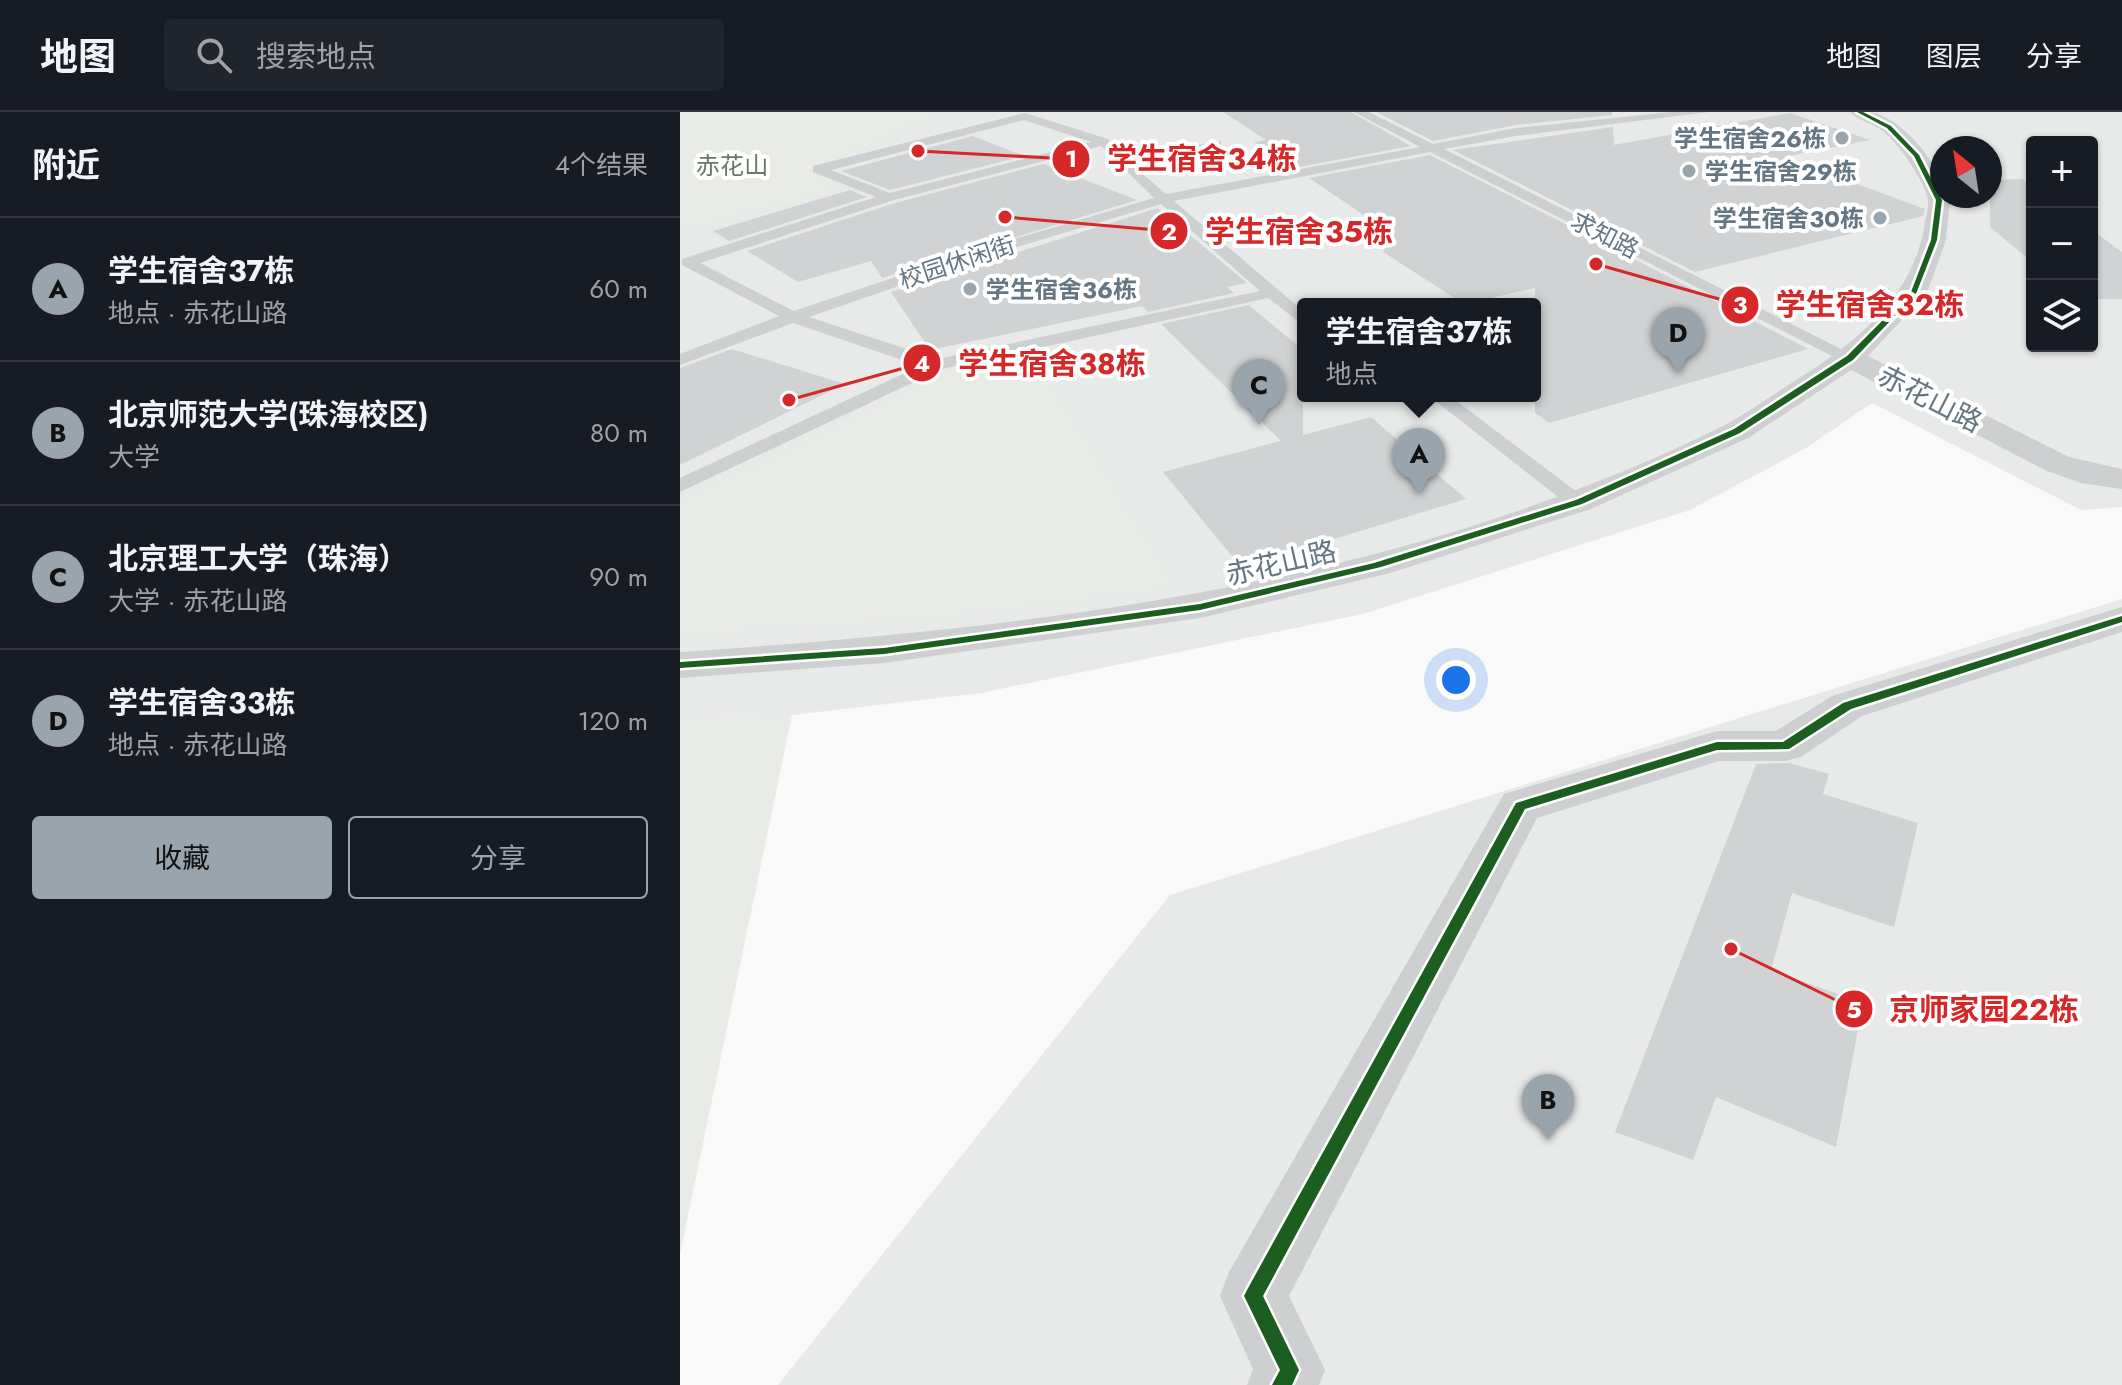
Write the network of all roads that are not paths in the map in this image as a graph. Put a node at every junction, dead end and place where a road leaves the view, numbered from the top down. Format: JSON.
{"nodes":[{"id":1,"x":1360,"y":112,"type":"edge"},
{"id":2,"x":1583,"y":112,"type":"edge"},
{"id":3,"x":1703,"y":112,"type":"edge"},
{"id":4,"x":1859,"y":112,"type":"edge"},
{"id":5,"x":1600,"y":121,"type":"junction"},
{"id":6,"x":1104,"y":142,"type":"junction"},
{"id":7,"x":1217,"y":144,"type":"dead end"},
{"id":8,"x":1429,"y":146,"type":"junction"},
{"id":9,"x":1121,"y":162,"type":"junction"},
{"id":10,"x":889,"y":197,"type":"junction"},
{"id":11,"x":1164,"y":199,"type":"junction"},
{"id":12,"x":1271,"y":293,"type":"junction"},
{"id":13,"x":1297,"y":315,"type":"edge"},
{"id":14,"x":793,"y":317,"type":"junction"},
{"id":15,"x":1850,"y":358,"type":"junction"},
{"id":16,"x":680,"y":360,"type":"edge"},
{"id":17,"x":936,"y":365,"type":"junction"},
{"id":18,"x":1446,"y":402,"type":"edge"},
{"id":19,"x":2122,"y":479,"type":"edge"},
{"id":20,"x":680,"y":486,"type":"edge"},
{"id":21,"x":1579,"y":502,"type":"junction"},
{"id":22,"x":2122,"y":619,"type":"edge"},
{"id":23,"x":680,"y":665,"type":"edge"},
{"id":24,"x":1282,"y":1385,"type":"edge"}],
"edges":[{"from":1,"to":8,"type":"lane","name":"求知路"},
{"from":2,"to":5,"type":"lane"},
{"from":3,"to":5,"type":"lane","name":"校园休闲街"},
{"from":4,"to":15,"type":"street"},
{"from":5,"to":8,"type":"lane","name":"校园休闲街"},
{"from":6,"to":9,"type":"lane"},
{"from":6,"to":10,"type":"lane"},
{"from":6,"to":10,"type":"lane"},
{"from":7,"to":9,"type":"lane"},
{"from":8,"to":11,"type":"lane","name":"校园休闲街"},
{"from":8,"to":15,"type":"lane","name":"求知路"},
{"from":9,"to":11,"type":"lane"},
{"from":10,"to":14,"type":"lane"},
{"from":11,"to":12,"type":"lane"},
{"from":11,"to":14,"type":"lane","name":"校园休闲街"},
{"from":12,"to":13,"type":"lane"},
{"from":12,"to":17,"type":"lane"},
{"from":14,"to":16,"type":"lane","name":"校园休闲街"},
{"from":14,"to":17,"type":"lane"},
{"from":15,"to":19,"type":"street","name":"赤花山路"},
{"from":15,"to":21,"type":"street","name":"赤花山路"},
{"from":17,"to":20,"type":"lane"},
{"from":18,"to":21,"type":"lane"},
{"from":21,"to":23,"type":"street","name":"赤花山路"},
{"from":22,"to":24,"type":"street"}]}
